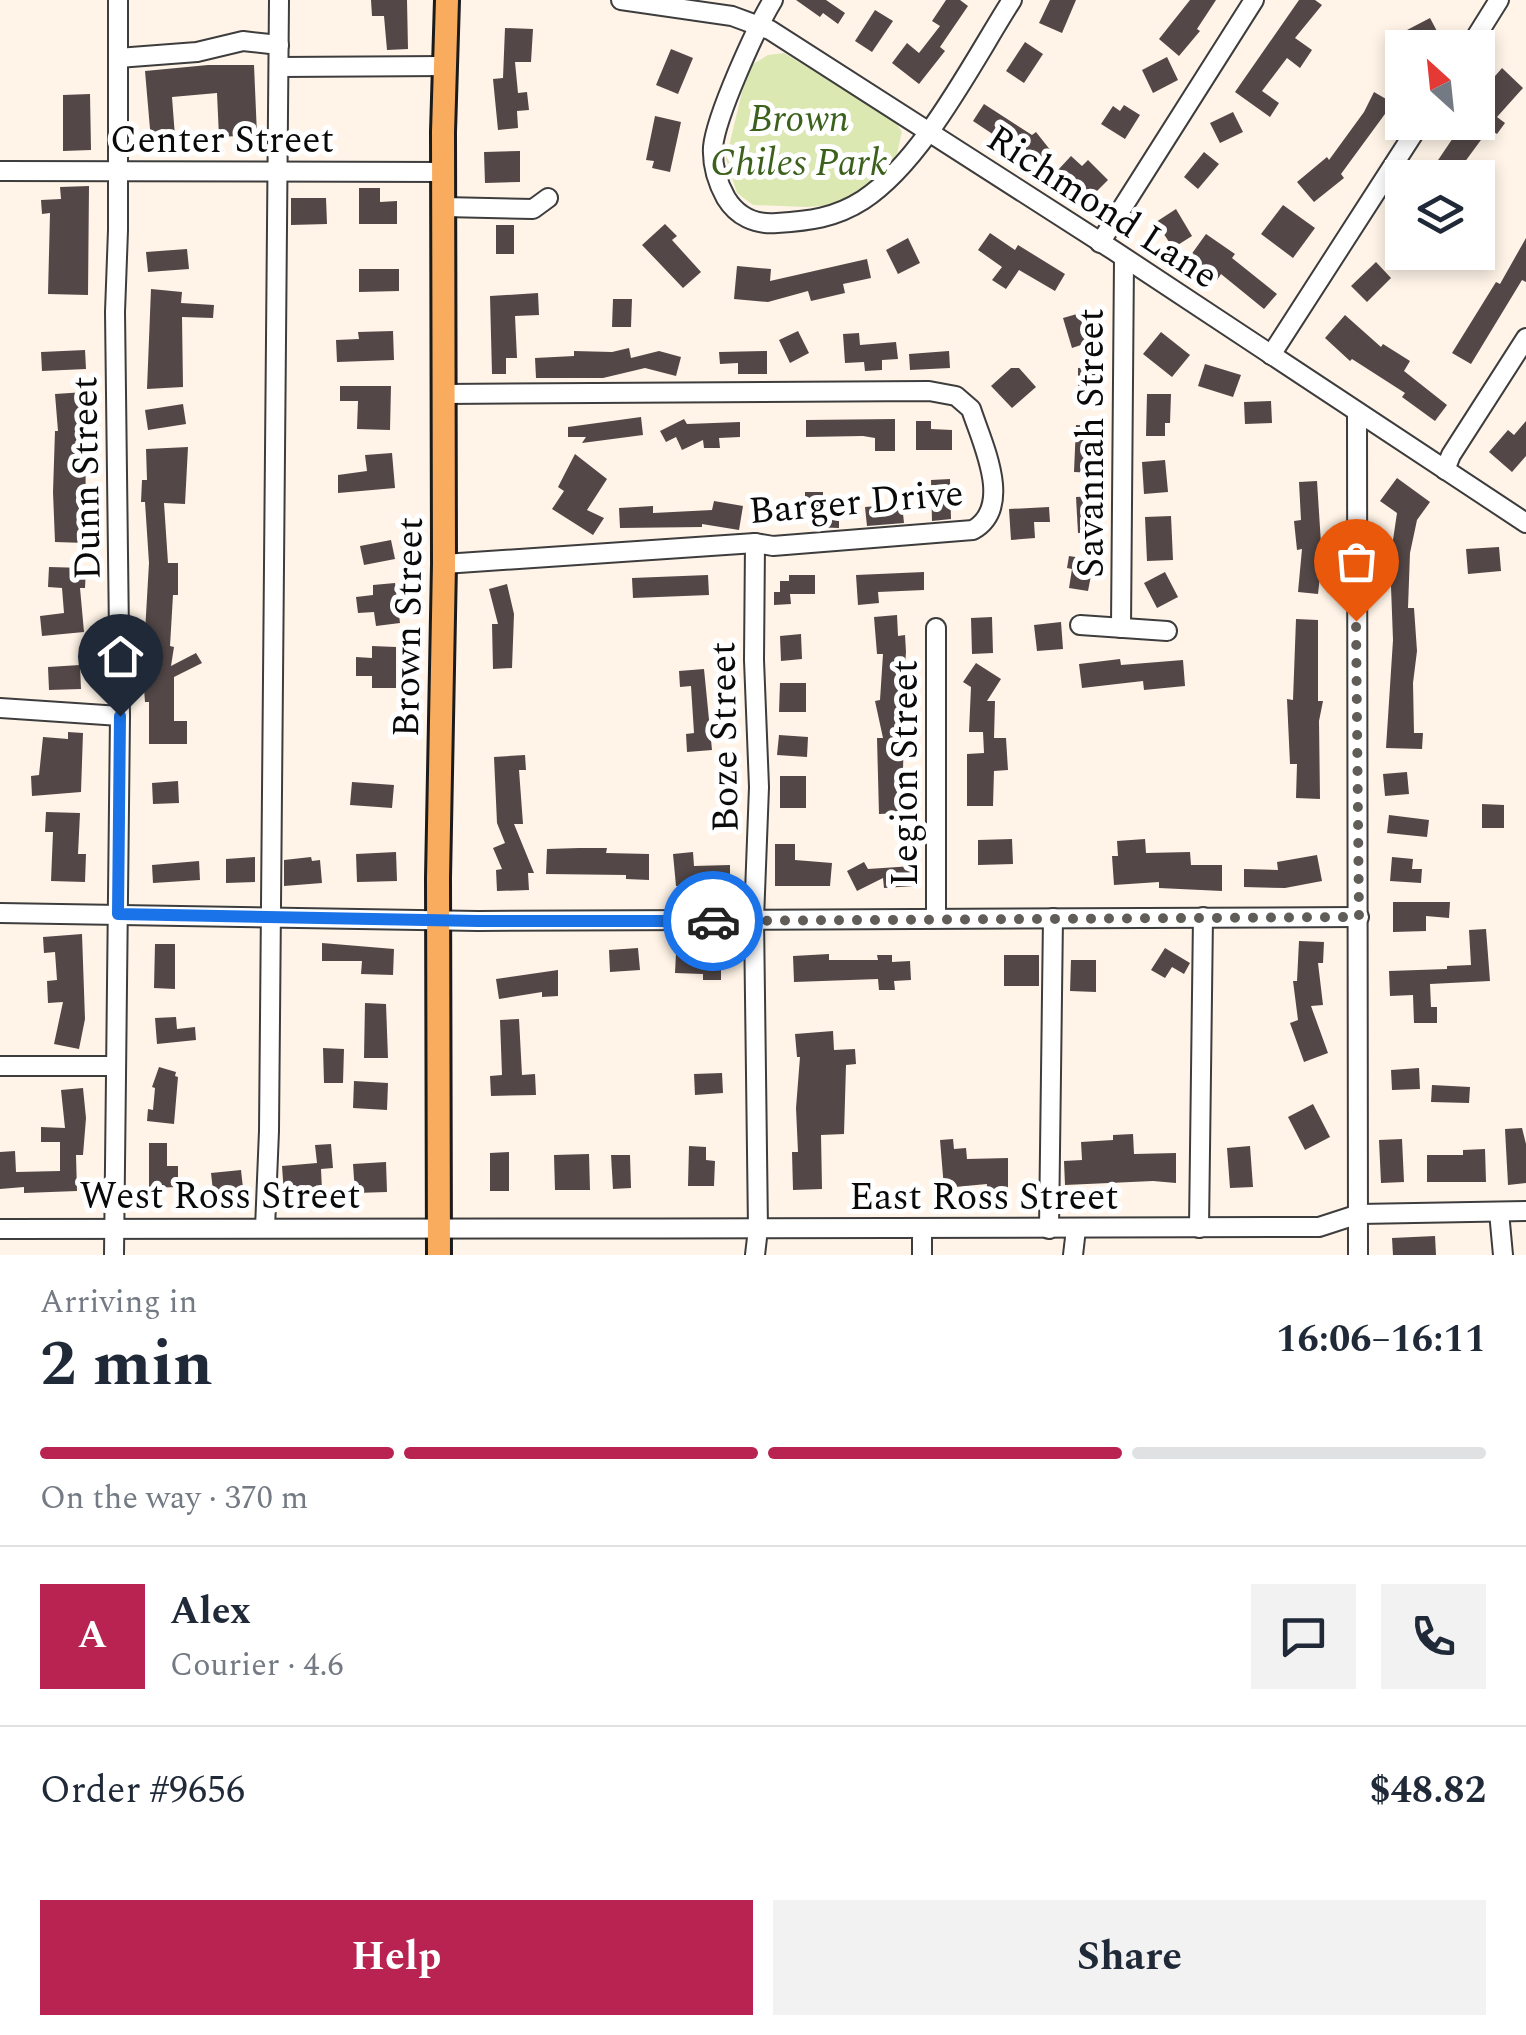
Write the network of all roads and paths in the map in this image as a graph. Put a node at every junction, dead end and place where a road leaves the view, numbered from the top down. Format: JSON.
{"nodes":[{"id":1,"x":118,"y":0,"type":"edge"},
{"id":2,"x":279,"y":0,"type":"edge"},
{"id":3,"x":447,"y":0,"type":"edge"},
{"id":4,"x":621,"y":0,"type":"edge"},
{"id":5,"x":773,"y":0,"type":"edge"},
{"id":6,"x":1012,"y":0,"type":"edge"},
{"id":7,"x":1254,"y":0,"type":"edge"},
{"id":8,"x":1499,"y":0,"type":"edge"},
{"id":9,"x":758,"y":26,"type":"junction"},
{"id":10,"x":1480,"y":30,"type":"edge"},
{"id":11,"x":279,"y":45,"type":"junction"},
{"id":12,"x":118,"y":58,"type":"junction"},
{"id":13,"x":446,"y":66,"type":"junction"},
{"id":14,"x":279,"y":67,"type":"junction"},
{"id":15,"x":928,"y":132,"type":"junction"},
{"id":16,"x":1409,"y":140,"type":"edge"},
{"id":17,"x":118,"y":171,"type":"junction"},
{"id":18,"x":0,"y":172,"type":"edge"},
{"id":19,"x":278,"y":172,"type":"junction"},
{"id":20,"x":445,"y":172,"type":"junction"},
{"id":21,"x":548,"y":198,"type":"dead end"},
{"id":22,"x":444,"y":206,"type":"junction"},
{"id":23,"x":1100,"y":243,"type":"junction"},
{"id":24,"x":1124,"y":259,"type":"junction"},
{"id":25,"x":1526,"y":338,"type":"edge"},
{"id":26,"x":1272,"y":355,"type":"junction"},
{"id":27,"x":444,"y":394,"type":"junction"},
{"id":28,"x":1357,"y":412,"type":"junction"},
{"id":29,"x":1445,"y":470,"type":"junction"},
{"id":30,"x":1526,"y":523,"type":"edge"},
{"id":31,"x":755,"y":543,"type":"junction"},
{"id":32,"x":444,"y":564,"type":"junction"},
{"id":33,"x":1080,"y":625,"type":"dead end"},
{"id":34,"x":936,"y":628,"type":"dead end"},
{"id":35,"x":1121,"y":628,"type":"junction"},
{"id":36,"x":1167,"y":631,"type":"dead end"},
{"id":37,"x":0,"y":708,"type":"edge"},
{"id":38,"x":120,"y":716,"type":"junction"},
{"id":39,"x":0,"y":913,"type":"edge"},
{"id":40,"x":118,"y":914,"type":"junction"},
{"id":41,"x":1359,"y":917,"type":"junction"},
{"id":42,"x":269,"y":918,"type":"junction"},
{"id":43,"x":438,"y":918,"type":"junction"},
{"id":44,"x":936,"y":918,"type":"junction"},
{"id":45,"x":1053,"y":918,"type":"junction"},
{"id":46,"x":1203,"y":918,"type":"junction"},
{"id":47,"x":754,"y":920,"type":"junction"},
{"id":48,"x":0,"y":1066,"type":"edge"},
{"id":49,"x":116,"y":1066,"type":"junction"},
{"id":50,"x":1526,"y":1211,"type":"edge"},
{"id":51,"x":1499,"y":1212,"type":"junction"},
{"id":52,"x":1359,"y":1214,"type":"junction"},
{"id":53,"x":439,"y":1227,"type":"junction"},
{"id":54,"x":113,"y":1228,"type":"junction"},
{"id":55,"x":265,"y":1228,"type":"junction"},
{"id":56,"x":1199,"y":1228,"type":"junction"},
{"id":57,"x":0,"y":1229,"type":"edge"},
{"id":58,"x":758,"y":1229,"type":"junction"},
{"id":59,"x":1049,"y":1229,"type":"junction"},
{"id":60,"x":1076,"y":1229,"type":"junction"},
{"id":61,"x":922,"y":1230,"type":"junction"},
{"id":62,"x":114,"y":1255,"type":"edge"},
{"id":63,"x":439,"y":1255,"type":"edge"},
{"id":64,"x":755,"y":1255,"type":"edge"},
{"id":65,"x":922,"y":1255,"type":"edge"},
{"id":66,"x":1073,"y":1255,"type":"edge"},
{"id":67,"x":1358,"y":1255,"type":"edge"},
{"id":68,"x":1503,"y":1255,"type":"edge"}],
"edges":[{"from":1,"to":12,"type":"street","name":"Dunn Street"},
{"from":2,"to":11,"type":"street"},
{"from":3,"to":13,"type":"main road","name":"Brown Street"},
{"from":4,"to":9,"type":"street","name":"Richmond Lane"},
{"from":5,"to":9,"type":"street"},
{"from":6,"to":15,"type":"street"},
{"from":7,"to":23,"type":"street"},
{"from":8,"to":10,"type":"street"},
{"from":9,"to":15,"type":"street","name":"Richmond Lane"},
{"from":9,"to":15,"type":"street"},
{"from":11,"to":12,"type":"street"},
{"from":11,"to":14,"type":"street"},
{"from":12,"to":17,"type":"street","name":"Dunn Street"},
{"from":13,"to":14,"type":"street"},
{"from":13,"to":20,"type":"main road","name":"Brown Street"},
{"from":14,"to":19,"type":"street"},
{"from":15,"to":23,"type":"street","name":"Richmond Lane"},
{"from":16,"to":26,"type":"street"},
{"from":17,"to":18,"type":"street","name":"Center Street"},
{"from":17,"to":19,"type":"street","name":"Center Street"},
{"from":17,"to":38,"type":"street","name":"Dunn Street"},
{"from":19,"to":20,"type":"street","name":"Center Street"},
{"from":19,"to":42,"type":"street"},
{"from":20,"to":22,"type":"main road","name":"Brown Street"},
{"from":21,"to":22,"type":"street"},
{"from":22,"to":27,"type":"main road","name":"Brown Street"},
{"from":23,"to":24,"type":"street","name":"Richmond Lane"},
{"from":24,"to":26,"type":"street","name":"Richmond Lane"},
{"from":24,"to":35,"type":"street","name":"Savannah Street"},
{"from":25,"to":29,"type":"street"},
{"from":26,"to":28,"type":"street","name":"Richmond Lane"},
{"from":27,"to":31,"type":"street","name":"Barger Drive"},
{"from":27,"to":32,"type":"main road","name":"Brown Street"},
{"from":28,"to":29,"type":"street","name":"Richmond Lane"},
{"from":28,"to":41,"type":"street"},
{"from":29,"to":30,"type":"street","name":"Richmond Lane"},
{"from":31,"to":32,"type":"street","name":"Barger Drive"},
{"from":31,"to":47,"type":"street","name":"Boze Street"},
{"from":32,"to":43,"type":"main road","name":"Brown Street"},
{"from":33,"to":35,"type":"street"},
{"from":34,"to":44,"type":"street","name":"Legion Street"},
{"from":35,"to":36,"type":"street"},
{"from":37,"to":38,"type":"street"},
{"from":38,"to":40,"type":"street","name":"Dunn Street"},
{"from":39,"to":40,"type":"street"},
{"from":40,"to":42,"type":"street"},
{"from":40,"to":49,"type":"street","name":"Dunn Street"},
{"from":41,"to":46,"type":"street"},
{"from":41,"to":52,"type":"street"},
{"from":42,"to":43,"type":"street"},
{"from":42,"to":55,"type":"street"},
{"from":43,"to":47,"type":"street"},
{"from":43,"to":53,"type":"main road","name":"Brown Street"},
{"from":44,"to":45,"type":"street"},
{"from":44,"to":47,"type":"street"},
{"from":45,"to":46,"type":"street"},
{"from":45,"to":59,"type":"street"},
{"from":46,"to":56,"type":"street"},
{"from":47,"to":58,"type":"street","name":"Boze Street"},
{"from":48,"to":49,"type":"street"},
{"from":49,"to":54,"type":"street","name":"Dunn Street"},
{"from":50,"to":51,"type":"street","name":"East Ross Street"},
{"from":51,"to":52,"type":"street","name":"East Ross Street"},
{"from":51,"to":68,"type":"street"},
{"from":52,"to":56,"type":"street","name":"East Ross Street"},
{"from":52,"to":67,"type":"street"},
{"from":53,"to":55,"type":"street","name":"West Ross Street"},
{"from":53,"to":58,"type":"street","name":"East Ross Street"},
{"from":53,"to":63,"type":"main road","name":"Brown Street"},
{"from":54,"to":55,"type":"street","name":"West Ross Street"},
{"from":54,"to":57,"type":"street","name":"West Ross Street"},
{"from":54,"to":62,"type":"street","name":"Dunn Street"},
{"from":56,"to":60,"type":"street","name":"East Ross Street"},
{"from":58,"to":61,"type":"street","name":"East Ross Street"},
{"from":58,"to":64,"type":"street","name":"Boze Street"},
{"from":59,"to":60,"type":"street","name":"East Ross Street"},
{"from":59,"to":61,"type":"street","name":"East Ross Street"},
{"from":60,"to":66,"type":"street"},
{"from":61,"to":65,"type":"street"}]}
